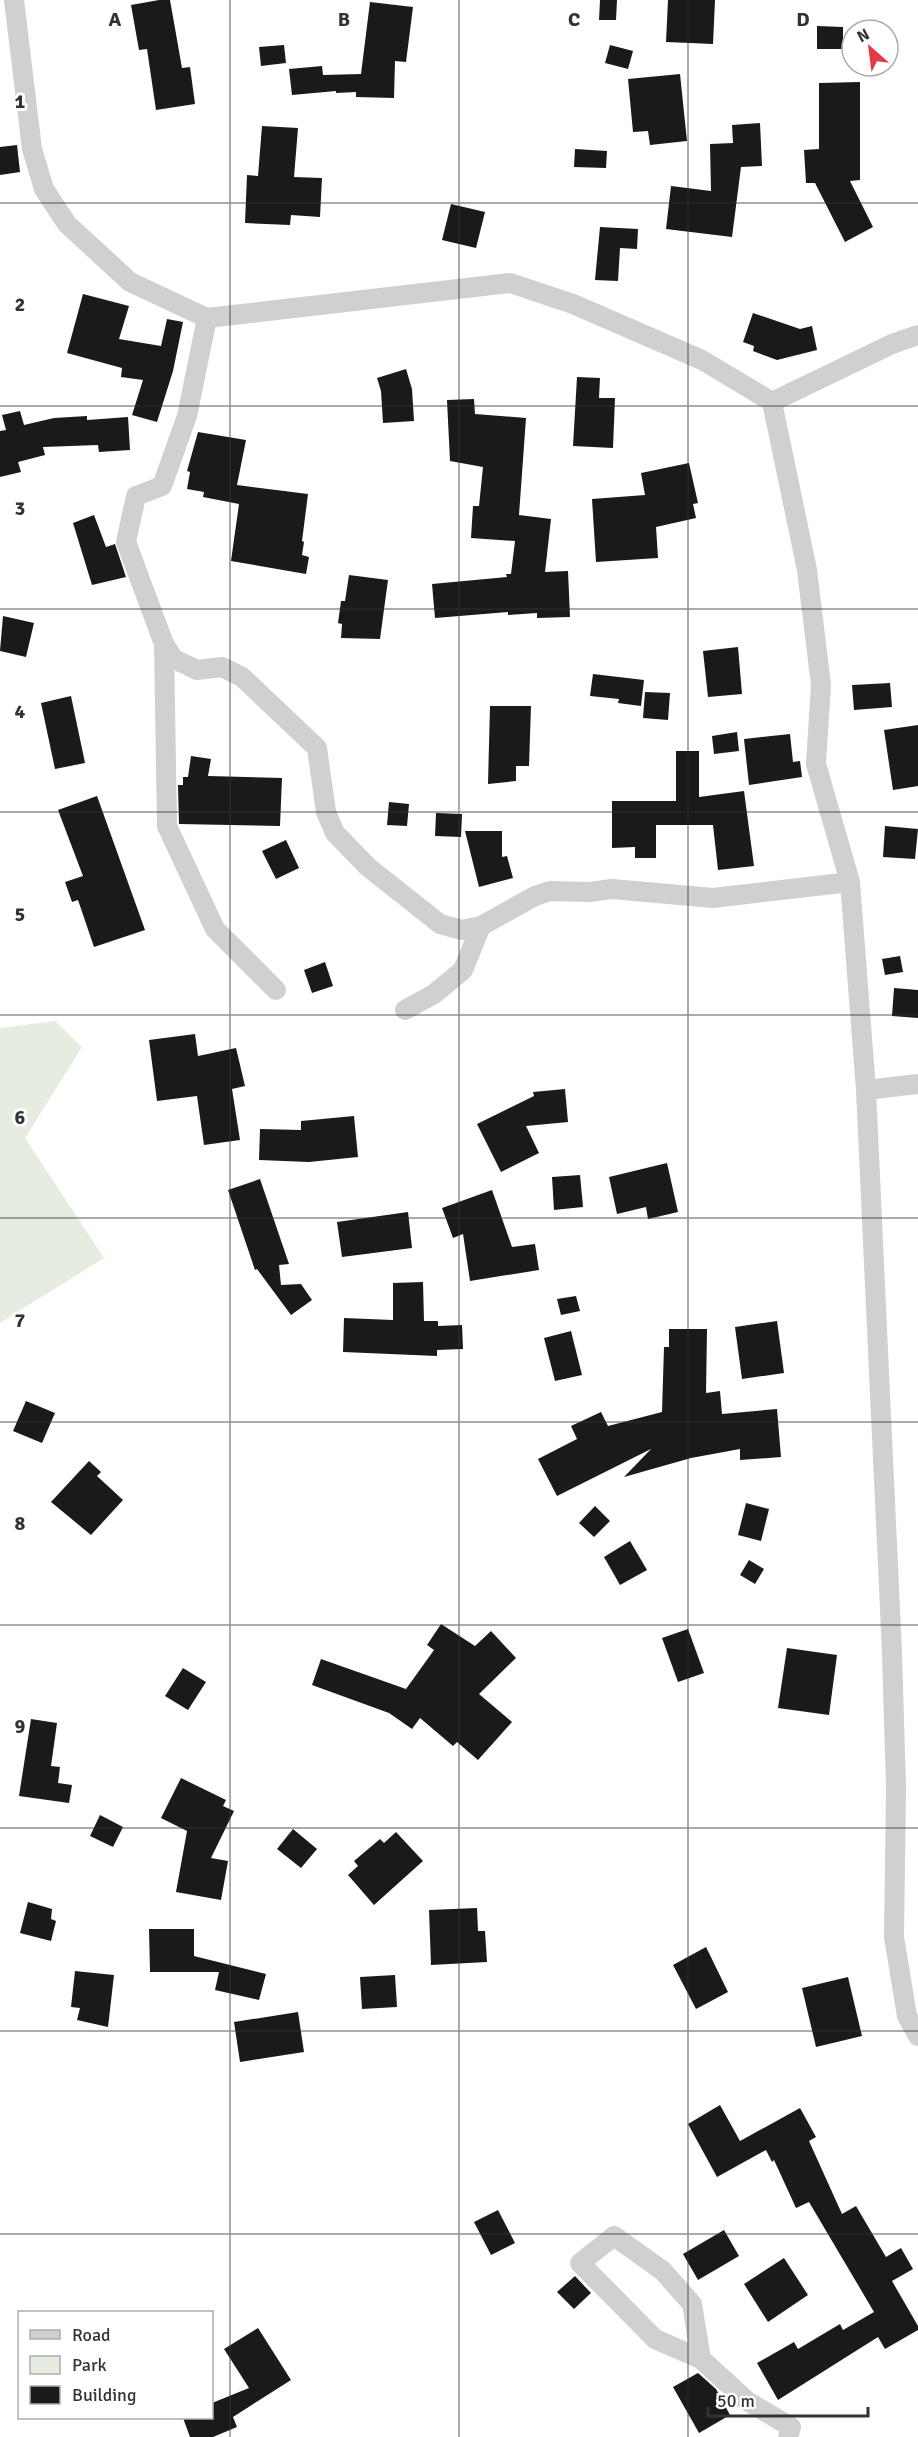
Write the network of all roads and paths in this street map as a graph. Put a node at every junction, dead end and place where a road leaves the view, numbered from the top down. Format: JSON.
{"nodes":[{"id":1,"x":14,"y":0,"type":"edge"},
{"id":2,"x":207,"y":318,"type":"junction"},
{"id":3,"x":918,"y":335,"type":"edge"},
{"id":4,"x":772,"y":402,"type":"junction"},
{"id":5,"x":164,"y":644,"type":"junction"},
{"id":6,"x":850,"y":882,"type":"junction"},
{"id":7,"x":481,"y":926,"type":"junction"},
{"id":8,"x":276,"y":990,"type":"dead end"},
{"id":9,"x":405,"y":1010,"type":"dead end"},
{"id":10,"x":918,"y":1084,"type":"edge"},
{"id":11,"x":866,"y":1090,"type":"junction"},
{"id":12,"x":918,"y":2036,"type":"edge"},
{"id":13,"x":701,"y":2359,"type":"junction"},
{"id":14,"x":788,"y":2437,"type":"edge"}],
"edges":[{"from":1,"to":2,"type":"street"},
{"from":2,"to":4,"type":"street"},
{"from":2,"to":5,"type":"street"},
{"from":3,"to":4,"type":"street"},
{"from":4,"to":6,"type":"street"},
{"from":5,"to":7,"type":"street"},
{"from":5,"to":8,"type":"street"},
{"from":6,"to":7,"type":"street"},
{"from":6,"to":11,"type":"street"},
{"from":7,"to":9,"type":"street"},
{"from":10,"to":11,"type":"street"},
{"from":11,"to":12,"type":"street"},
{"from":13,"to":13,"type":"street"},
{"from":13,"to":14,"type":"street"}]}
